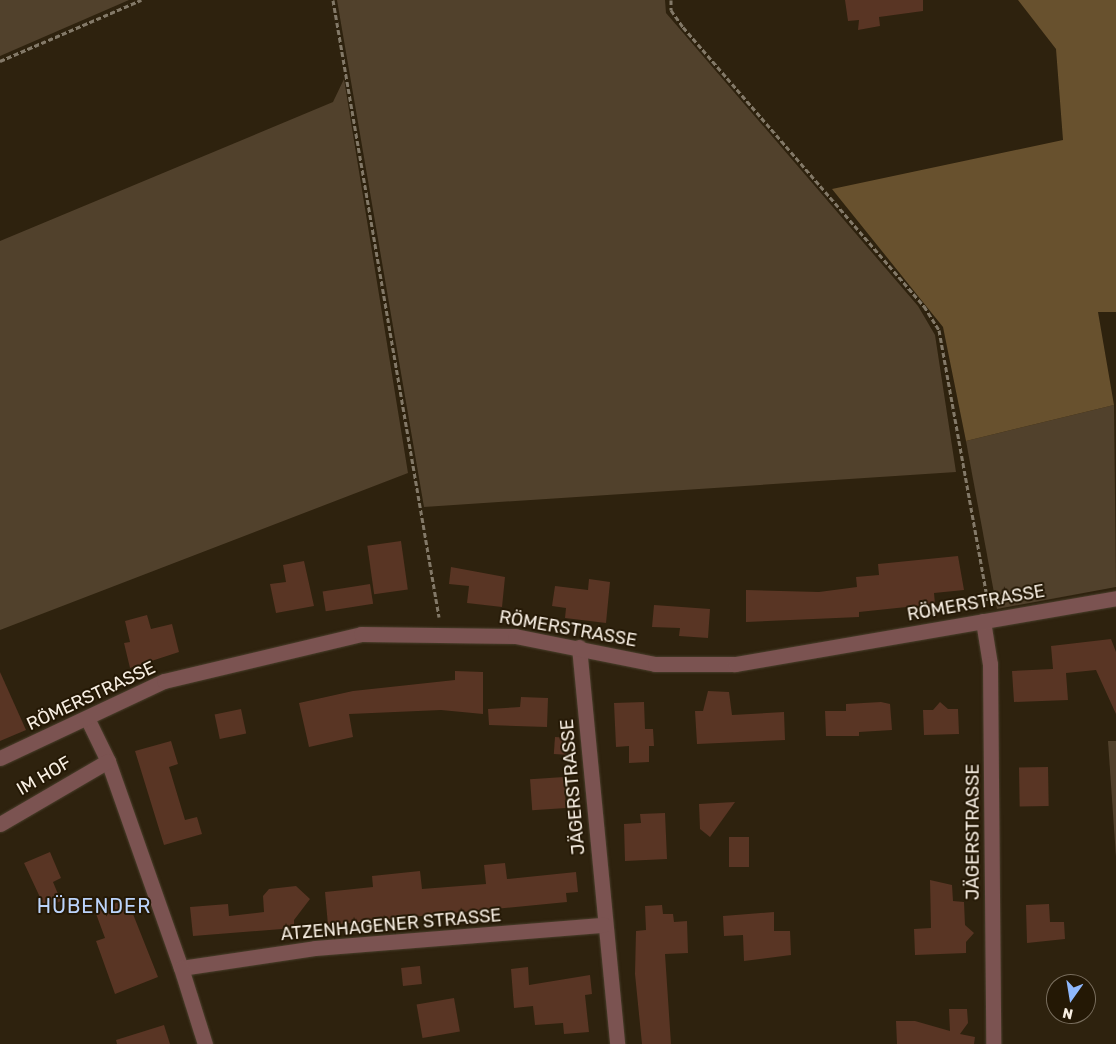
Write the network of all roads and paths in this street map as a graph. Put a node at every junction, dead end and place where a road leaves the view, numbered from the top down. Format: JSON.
{"nodes":[{"id":1,"x":141,"y":0,"type":"edge"},
{"id":2,"x":333,"y":0,"type":"edge"},
{"id":3,"x":671,"y":0,"type":"edge"},
{"id":4,"x":0,"y":61,"type":"edge"},
{"id":5,"x":1116,"y":598,"type":"edge"},
{"id":6,"x":987,"y":620,"type":"junction"},
{"id":7,"x":438,"y":632,"type":"junction"},
{"id":8,"x":579,"y":647,"type":"junction"},
{"id":9,"x":88,"y":720,"type":"junction"},
{"id":10,"x":0,"y":758,"type":"edge"},
{"id":11,"x":108,"y":761,"type":"junction"},
{"id":12,"x":0,"y":824,"type":"edge"},
{"id":13,"x":604,"y":925,"type":"junction"},
{"id":14,"x":182,"y":968,"type":"junction"},
{"id":15,"x":205,"y":1044,"type":"edge"},
{"id":16,"x":617,"y":1044,"type":"edge"},
{"id":17,"x":993,"y":1044,"type":"edge"}],
"edges":[{"from":1,"to":4,"type":"path"},
{"from":2,"to":7,"type":"path"},
{"from":3,"to":6,"type":"path"},
{"from":5,"to":6,"type":"street","name":"RÖMERSTRASSE"},
{"from":6,"to":8,"type":"street","name":"RÖMERSTRASSE"},
{"from":6,"to":17,"type":"street","name":"JÄGERSTRASSE"},
{"from":7,"to":8,"type":"street","name":"RÖMERSTRASSE"},
{"from":7,"to":9,"type":"street","name":"RÖMERSTRASSE"},
{"from":8,"to":13,"type":"street","name":"JÄGERSTRASSE"},
{"from":9,"to":10,"type":"street","name":"RÖMERSTRASSE"},
{"from":9,"to":11,"type":"street"},
{"from":11,"to":12,"type":"street","name":"IM HOF"},
{"from":11,"to":14,"type":"street"},
{"from":13,"to":14,"type":"street","name":"ATZENHAGENER STRASSE"},
{"from":13,"to":16,"type":"street","name":"JÄGERSTRASSE"},
{"from":14,"to":15,"type":"street"}]}
